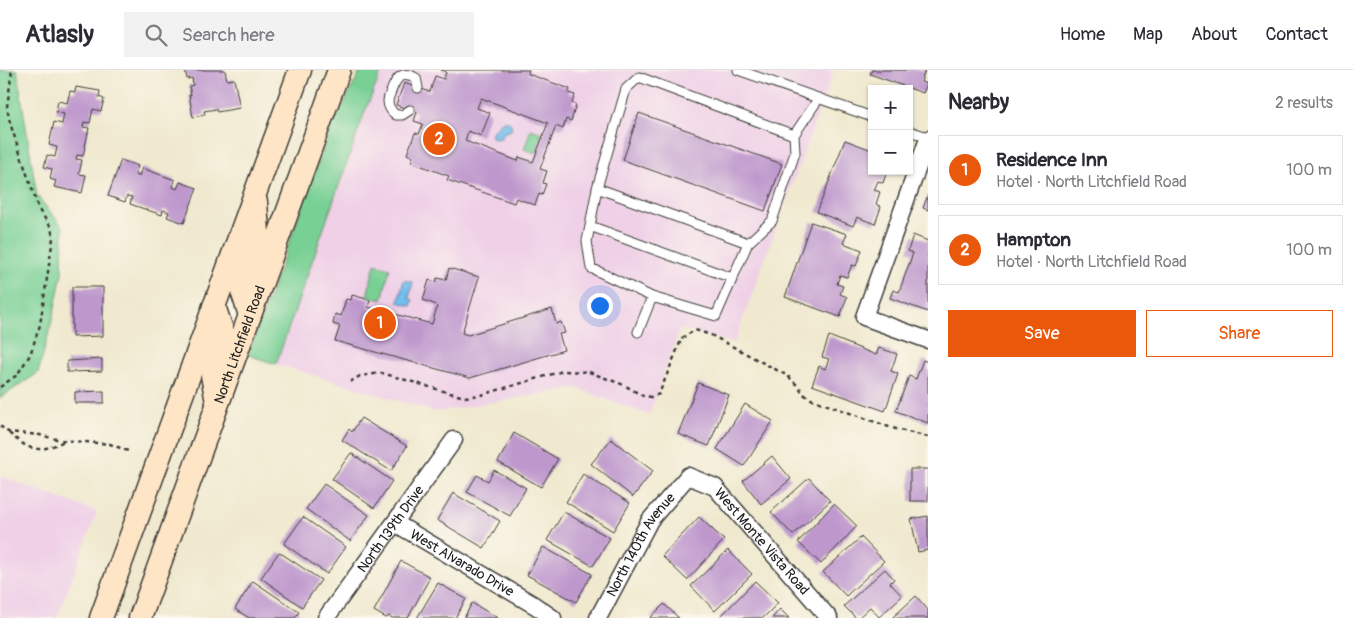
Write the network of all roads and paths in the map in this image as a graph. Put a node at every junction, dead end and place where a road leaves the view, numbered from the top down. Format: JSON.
{"nodes":[{"id":1,"x":12,"y":70,"type":"edge"},
{"id":2,"x":300,"y":70,"type":"edge"},
{"id":3,"x":339,"y":70,"type":"edge"},
{"id":4,"x":738,"y":70,"type":"edge"},
{"id":5,"x":640,"y":73,"type":"edge"},
{"id":6,"x":418,"y":88,"type":"dead end"},
{"id":7,"x":819,"y":98,"type":"junction"},
{"id":8,"x":410,"y":110,"type":"dead end"},
{"id":9,"x":868,"y":116,"type":"edge"},
{"id":10,"x":913,"y":132,"type":"edge"},
{"id":11,"x":794,"y":135,"type":"junction"},
{"id":12,"x":928,"y":138,"type":"edge"},
{"id":13,"x":597,"y":188,"type":"junction"},
{"id":14,"x":255,"y":193,"type":"junction"},
{"id":15,"x":590,"y":226,"type":"junction"},
{"id":16,"x":748,"y":243,"type":"junction"},
{"id":17,"x":732,"y":278,"type":"junction"},
{"id":18,"x":652,"y":297,"type":"junction"},
{"id":19,"x":214,"y":306,"type":"junction"},
{"id":20,"x":250,"y":316,"type":"junction"},
{"id":21,"x":638,"y":332,"type":"dead end"},
{"id":22,"x":928,"y":340,"type":"edge"},
{"id":23,"x":350,"y":382,"type":"dead end"},
{"id":24,"x":0,"y":388,"type":"edge"},
{"id":25,"x":218,"y":405,"type":"junction"},
{"id":26,"x":0,"y":426,"type":"edge"},
{"id":27,"x":8,"y":432,"type":"junction"},
{"id":28,"x":928,"y":437,"type":"edge"},
{"id":29,"x":65,"y":440,"type":"junction"},
{"id":30,"x":454,"y":440,"type":"dead end"},
{"id":31,"x":128,"y":450,"type":"dead end"},
{"id":32,"x":688,"y":476,"type":"joint"},
{"id":33,"x":395,"y":522,"type":"junction"},
{"id":34,"x":101,"y":618,"type":"edge"},
{"id":35,"x":140,"y":618,"type":"edge"},
{"id":36,"x":326,"y":618,"type":"edge"},
{"id":37,"x":553,"y":618,"type":"edge"},
{"id":38,"x":598,"y":618,"type":"edge"},
{"id":39,"x":829,"y":618,"type":"edge"}],
"edges":[{"from":1,"to":24,"type":"path"},
{"from":2,"to":14,"type":"main road"},
{"from":3,"to":20,"type":"main road","name":"North Litchfield Road"},
{"from":4,"to":7,"type":"lane"},
{"from":5,"to":11,"type":"lane"},
{"from":5,"to":13,"type":"lane"},
{"from":6,"to":8,"type":"lane"},
{"from":7,"to":9,"type":"lane"},
{"from":7,"to":11,"type":"lane"},
{"from":10,"to":12,"type":"lane"},
{"from":11,"to":16,"type":"lane"},
{"from":12,"to":22,"type":"street"},
{"from":13,"to":15,"type":"lane"},
{"from":13,"to":16,"type":"lane"},
{"from":14,"to":19,"type":"main road"},
{"from":14,"to":20,"type":"main road"},
{"from":15,"to":17,"type":"lane"},
{"from":15,"to":18,"type":"lane"},
{"from":16,"to":17,"type":"lane"},
{"from":17,"to":18,"type":"lane"},
{"from":18,"to":21,"type":"lane"},
{"from":19,"to":25,"type":"main road"},
{"from":19,"to":34,"type":"main road"},
{"from":20,"to":25,"type":"main road","name":"North Litchfield Road"},
{"from":23,"to":28,"type":"path"},
{"from":25,"to":35,"type":"main road","name":"North Litchfield Road"},
{"from":26,"to":27,"type":"path"},
{"from":27,"to":29,"type":"path"},
{"from":27,"to":29,"type":"path"},
{"from":29,"to":31,"type":"path"},
{"from":30,"to":33,"type":"street","name":"North 139th Drive"},
{"from":32,"to":38,"type":"street","name":"North 140th Avenue"},
{"from":32,"to":39,"type":"street","name":"West Monte Vista Road"},
{"from":33,"to":36,"type":"street","name":"North 139th Drive"},
{"from":33,"to":37,"type":"street","name":"West Alvarado Drive"}]}
